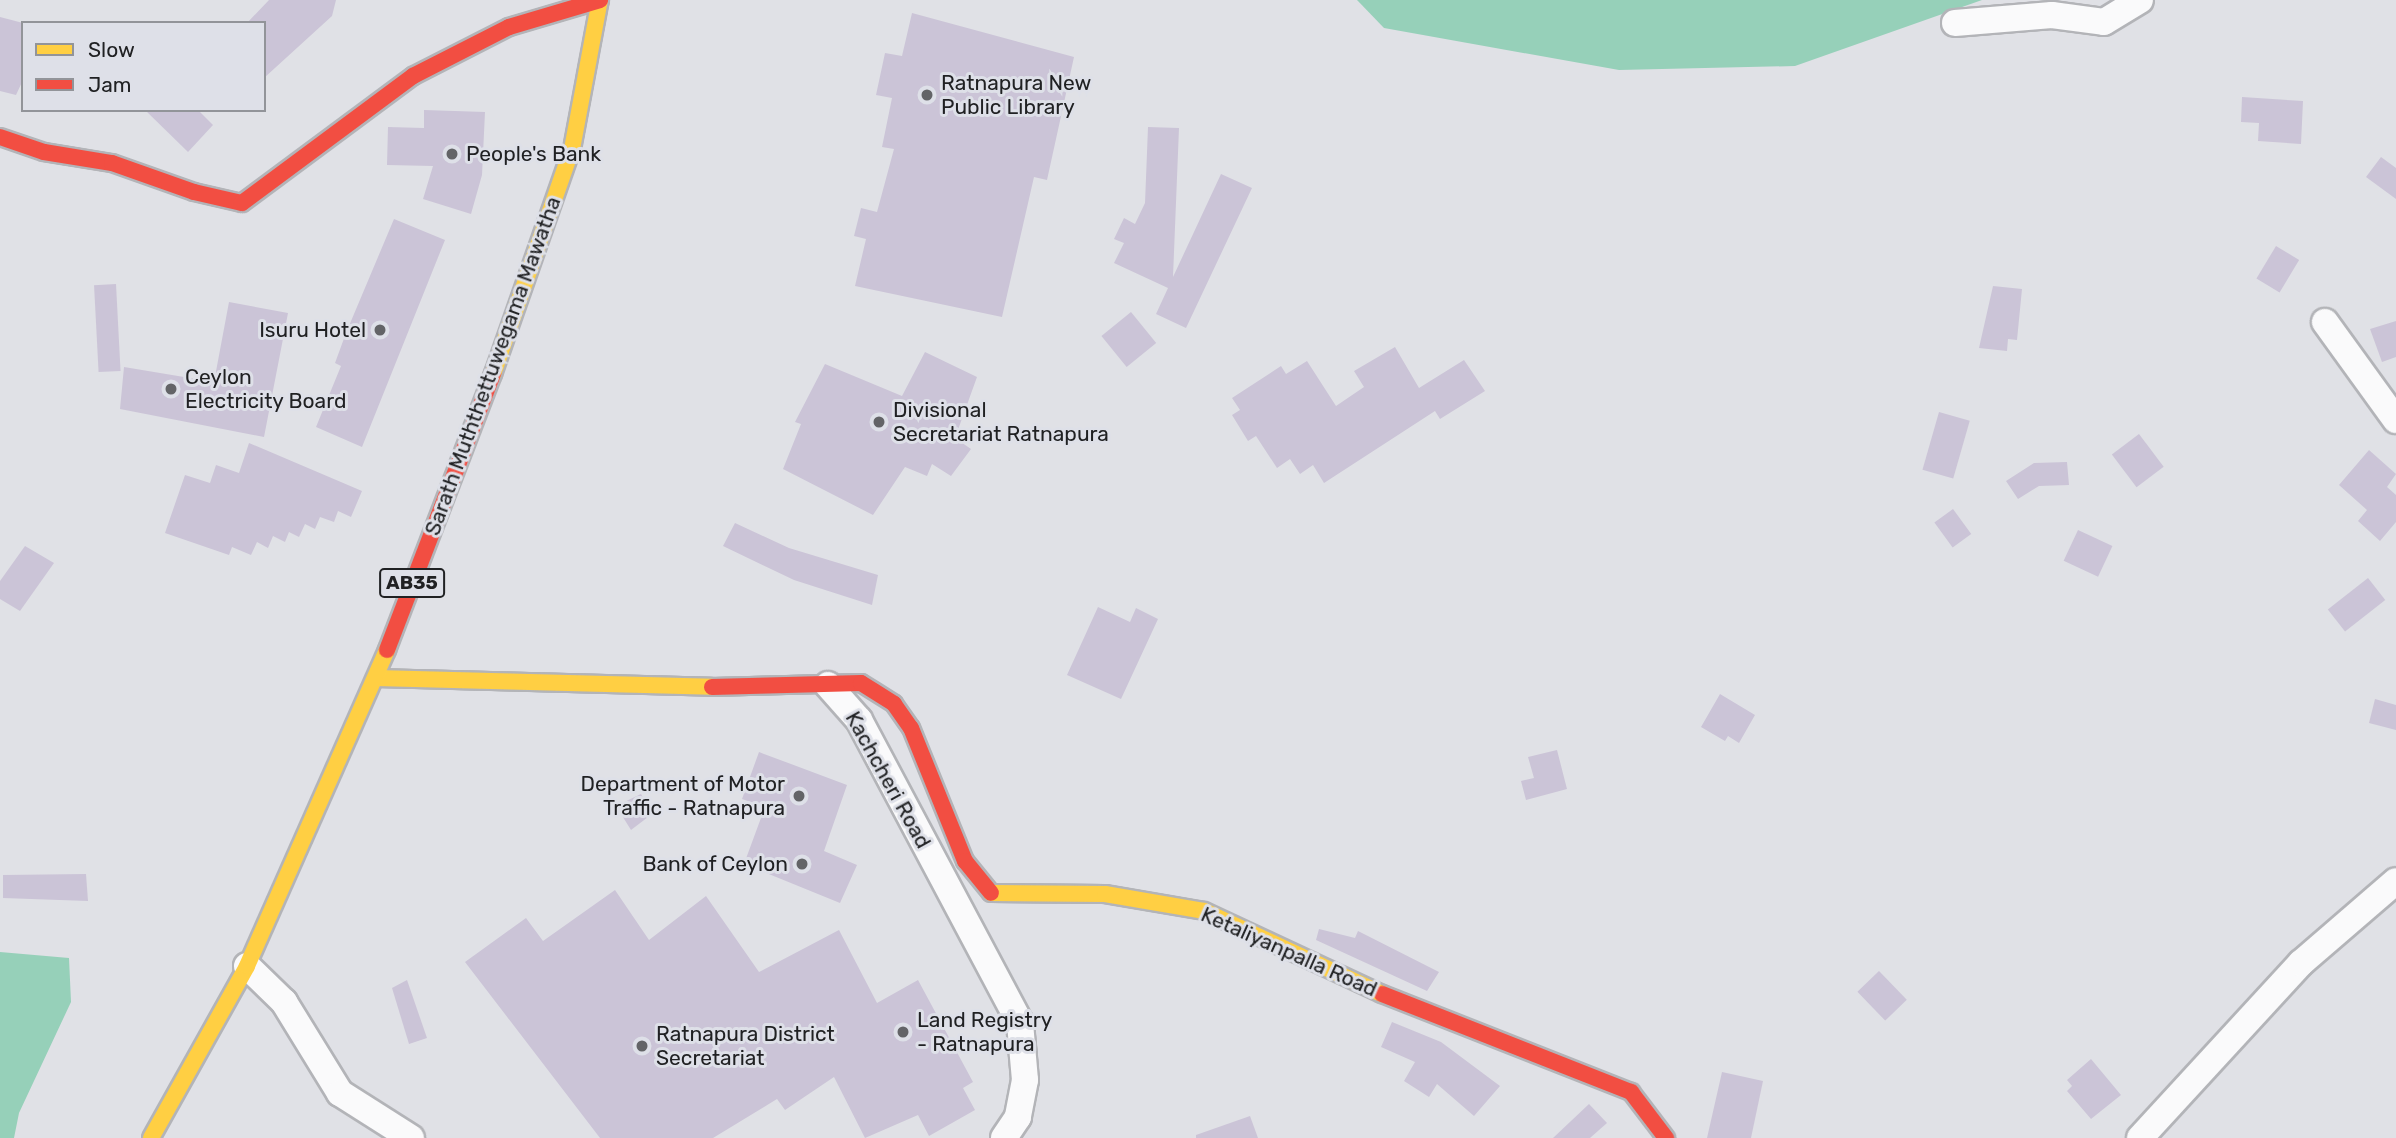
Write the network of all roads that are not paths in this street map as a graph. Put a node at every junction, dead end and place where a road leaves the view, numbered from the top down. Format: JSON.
{"nodes":[{"id":1,"x":600,"y":0,"type":"edge"},
{"id":2,"x":2140,"y":0,"type":"edge"},
{"id":3,"x":1955,"y":23,"type":"dead end"},
{"id":4,"x":0,"y":137,"type":"edge"},
{"id":5,"x":2325,"y":322,"type":"dead end"},
{"id":6,"x":2387,"y":388,"type":"edge"},
{"id":7,"x":2396,"y":420,"type":"edge"},
{"id":8,"x":376,"y":678,"type":"junction"},
{"id":9,"x":828,"y":685,"type":"junction"},
{"id":10,"x":2396,"y":881,"type":"edge"},
{"id":11,"x":247,"y":966,"type":"junction"},
{"id":12,"x":151,"y":1138,"type":"edge"},
{"id":13,"x":411,"y":1138,"type":"edge"},
{"id":14,"x":1004,"y":1138,"type":"edge"},
{"id":15,"x":1666,"y":1138,"type":"edge"},
{"id":16,"x":2140,"y":1138,"type":"edge"}],
"edges":[{"from":1,"to":4,"type":"street"},
{"from":1,"to":8,"type":"street","name":"Sarath Muththettuwegama Mawatha","number":"AB35"},
{"from":2,"to":3,"type":"street"},
{"from":5,"to":6,"type":"street"},
{"from":6,"to":7,"type":"street"},
{"from":8,"to":9,"type":"street"},
{"from":8,"to":11,"type":"street","name":"Sarath Muththettuwegama Mawatha","number":"AB35"},
{"from":9,"to":14,"type":"street","name":"Kachcheri Road"},
{"from":9,"to":15,"type":"street","name":"Ketaliyanpalla Road"},
{"from":10,"to":16,"type":"street"},
{"from":11,"to":12,"type":"street","name":"Sarath Muththettuwegama Mawatha","number":"AB35"},
{"from":11,"to":13,"type":"street"}]}
